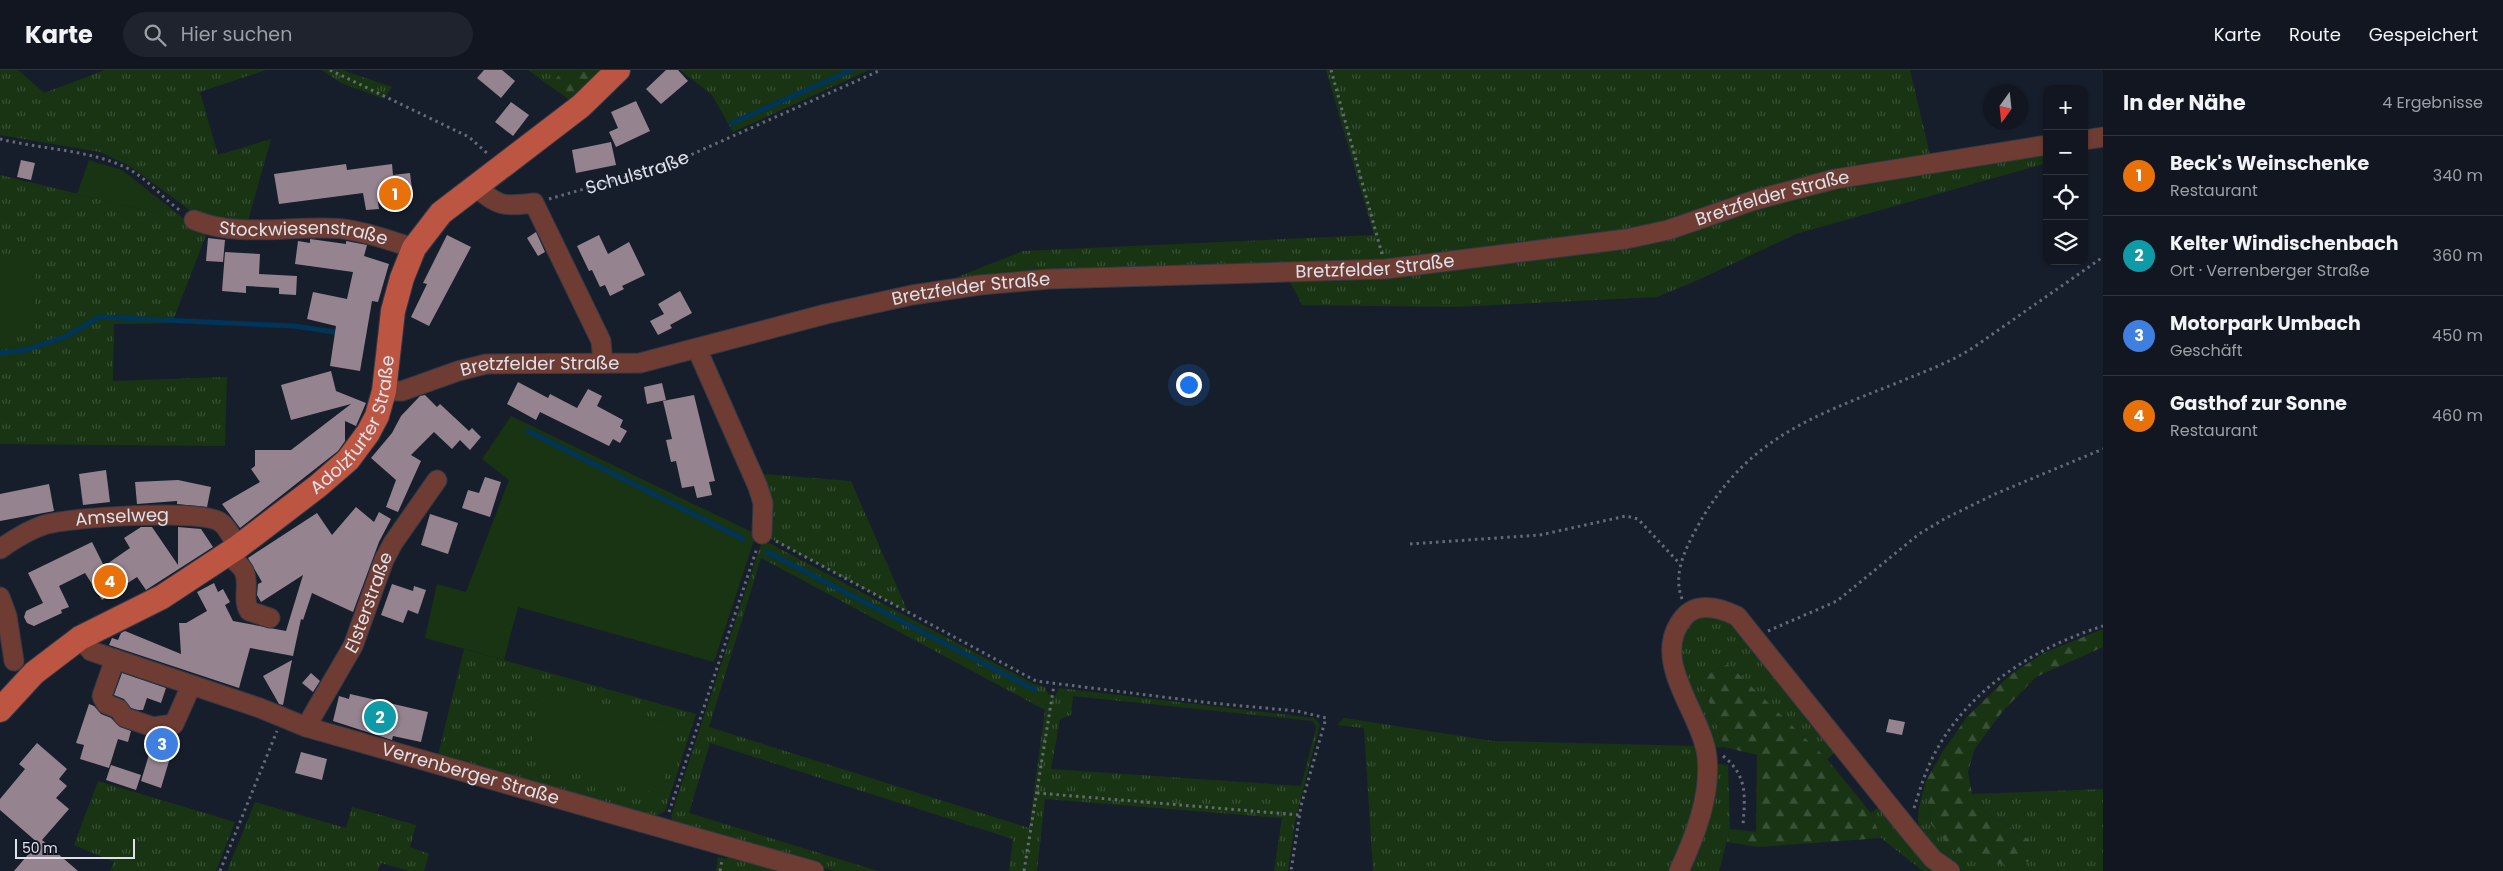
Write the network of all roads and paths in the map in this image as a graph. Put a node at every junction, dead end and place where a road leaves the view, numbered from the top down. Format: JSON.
{"nodes":[{"id":1,"x":330,"y":70,"type":"edge"},
{"id":2,"x":618,"y":70,"type":"edge"},
{"id":3,"x":880,"y":70,"type":"edge"},
{"id":4,"x":1331,"y":70,"type":"edge"},
{"id":5,"x":2103,"y":137,"type":"edge"},
{"id":6,"x":0,"y":139,"type":"edge"},
{"id":7,"x":2088,"y":139,"type":"edge"},
{"id":8,"x":2043,"y":147,"type":"edge"},
{"id":9,"x":502,"y":166,"type":"junction"},
{"id":10,"x":474,"y":186,"type":"junction"},
{"id":11,"x":534,"y":203,"type":"junction"},
{"id":12,"x":194,"y":220,"type":"joint"},
{"id":13,"x":414,"y":248,"type":"junction"},
{"id":14,"x":2103,"y":257,"type":"edge"},
{"id":15,"x":1386,"y":269,"type":"junction"},
{"id":16,"x":697,"y":349,"type":"junction"},
{"id":17,"x":603,"y":364,"type":"junction"},
{"id":18,"x":384,"y":391,"type":"junction"},
{"id":19,"x":2103,"y":449,"type":"edge"},
{"id":20,"x":438,"y":480,"type":"dead end"},
{"id":21,"x":762,"y":534,"type":"junction"},
{"id":22,"x":1410,"y":544,"type":"dead end"},
{"id":23,"x":0,"y":549,"type":"edge"},
{"id":24,"x":232,"y":550,"type":"junction"},
{"id":25,"x":1680,"y":564,"type":"junction"},
{"id":26,"x":0,"y":597,"type":"edge"},
{"id":27,"x":1688,"y":613,"type":"junction"},
{"id":28,"x":270,"y":618,"type":"dead end"},
{"id":29,"x":2103,"y":626,"type":"edge"},
{"id":30,"x":1754,"y":636,"type":"junction"},
{"id":31,"x":80,"y":638,"type":"junction"},
{"id":32,"x":115,"y":659,"type":"junction"},
{"id":33,"x":16,"y":664,"type":"edge"},
{"id":34,"x":1054,"y":684,"type":"junction"},
{"id":35,"x":191,"y":686,"type":"junction"},
{"id":36,"x":0,"y":710,"type":"edge"},
{"id":37,"x":282,"y":719,"type":"junction"},
{"id":38,"x":306,"y":727,"type":"junction"},
{"id":39,"x":1707,"y":756,"type":"junction"},
{"id":40,"x":1037,"y":793,"type":"junction"},
{"id":41,"x":1300,"y":815,"type":"junction"},
{"id":42,"x":1743,"y":825,"type":"dead end"},
{"id":43,"x":664,"y":827,"type":"junction"},
{"id":44,"x":1912,"y":834,"type":"junction"},
{"id":45,"x":220,"y":871,"type":"edge"},
{"id":46,"x":814,"y":871,"type":"edge"},
{"id":47,"x":1024,"y":871,"type":"edge"},
{"id":48,"x":1291,"y":871,"type":"edge"},
{"id":49,"x":1680,"y":871,"type":"edge"},
{"id":50,"x":1950,"y":871,"type":"edge"}],
"edges":[{"from":1,"to":9,"type":"path"},
{"from":2,"to":9,"type":"main road","name":"Adolzfurter Straße"},
{"from":3,"to":11,"type":"path","name":"Schulstraße"},
{"from":4,"to":15,"type":"path"},
{"from":5,"to":7,"type":"street"},
{"from":6,"to":12,"type":"path"},
{"from":8,"to":15,"type":"street","name":"Bretzfelder Straße"},
{"from":9,"to":10,"type":"main road","name":"Adolzfurter Straße"},
{"from":10,"to":11,"type":"street"},
{"from":10,"to":13,"type":"main road","name":"Adolzfurter Straße"},
{"from":11,"to":17,"type":"street"},
{"from":12,"to":13,"type":"street","name":"Stockwiesenstraße"},
{"from":13,"to":18,"type":"main road","name":"Adolzfurter Straße"},
{"from":14,"to":25,"type":"path"},
{"from":15,"to":16,"type":"street","name":"Bretzfelder Straße"},
{"from":16,"to":17,"type":"street","name":"Bretzfelder Straße"},
{"from":16,"to":21,"type":"street"},
{"from":17,"to":18,"type":"street","name":"Bretzfelder Straße"},
{"from":18,"to":24,"type":"main road","name":"Adolzfurter Straße"},
{"from":19,"to":30,"type":"path"},
{"from":20,"to":38,"type":"street","name":"Elsterstraße"},
{"from":21,"to":34,"type":"path"},
{"from":21,"to":43,"type":"path"},
{"from":22,"to":25,"type":"path"},
{"from":23,"to":24,"type":"street","name":"Amselweg"},
{"from":24,"to":28,"type":"street","name":"Amselweg"},
{"from":24,"to":31,"type":"main road","name":"Adolzfurter Straße"},
{"from":25,"to":27,"type":"path"},
{"from":26,"to":33,"type":"street"},
{"from":27,"to":30,"type":"street"},
{"from":27,"to":39,"type":"street"},
{"from":29,"to":44,"type":"path"},
{"from":30,"to":44,"type":"street"},
{"from":31,"to":32,"type":"street","name":"Verrenberger Straße"},
{"from":31,"to":33,"type":"main road","name":"Adolzfurter Straße"},
{"from":32,"to":35,"type":"street","name":"Verrenberger Straße"},
{"from":32,"to":35,"type":"street"},
{"from":33,"to":36,"type":"main road","name":"Adolzfurter Straße"},
{"from":34,"to":40,"type":"path"},
{"from":34,"to":41,"type":"path"},
{"from":35,"to":37,"type":"street","name":"Verrenberger Straße"},
{"from":37,"to":38,"type":"street","name":"Verrenberger Straße"},
{"from":37,"to":45,"type":"path"},
{"from":38,"to":43,"type":"street","name":"Verrenberger Straße"},
{"from":39,"to":42,"type":"path"},
{"from":39,"to":49,"type":"street"},
{"from":40,"to":41,"type":"path"},
{"from":40,"to":47,"type":"path"},
{"from":41,"to":48,"type":"path"},
{"from":43,"to":46,"type":"street","name":"Verrenberger Straße"},
{"from":44,"to":50,"type":"street"}]}
